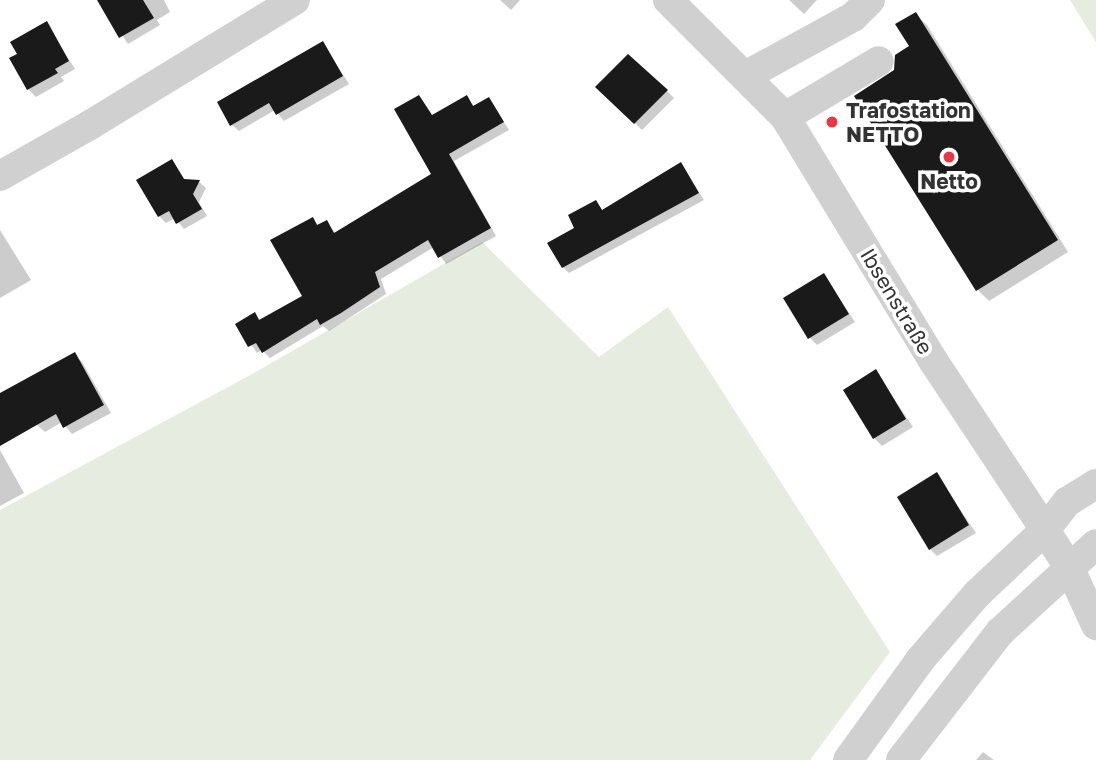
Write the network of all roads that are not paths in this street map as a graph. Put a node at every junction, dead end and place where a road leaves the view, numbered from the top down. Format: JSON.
{"nodes":[{"id":1,"x":295,"y":0,"type":"edge"},
{"id":2,"x":668,"y":0,"type":"edge"},
{"id":3,"x":870,"y":0,"type":"edge"},
{"id":4,"x":879,"y":61,"type":"dead end"},
{"id":5,"x":747,"y":75,"type":"junction"},
{"id":6,"x":785,"y":117,"type":"junction"},
{"id":7,"x":0,"y":176,"type":"edge"},
{"id":8,"x":1096,"y":484,"type":"edge"},
{"id":9,"x":1045,"y":530,"type":"junction"},
{"id":10,"x":1096,"y":544,"type":"edge"},
{"id":11,"x":1070,"y":569,"type":"junction"},
{"id":12,"x":1096,"y":625,"type":"edge"},
{"id":13,"x":848,"y":760,"type":"edge"},
{"id":14,"x":901,"y":760,"type":"edge"}],
"edges":[{"from":1,"to":7,"type":"street"},
{"from":2,"to":5,"type":"street","name":"Ibsenstraße"},
{"from":3,"to":5,"type":"street"},
{"from":4,"to":6,"type":"street"},
{"from":5,"to":6,"type":"street","name":"Ibsenstraße"},
{"from":6,"to":9,"type":"street","name":"Ibsenstraße"},
{"from":8,"to":9,"type":"street"},
{"from":9,"to":11,"type":"street","name":"Ibsenstraße"},
{"from":9,"to":13,"type":"street"},
{"from":10,"to":11,"type":"street"},
{"from":11,"to":12,"type":"street","name":"Ibsenstraße"},
{"from":11,"to":14,"type":"street"}]}
